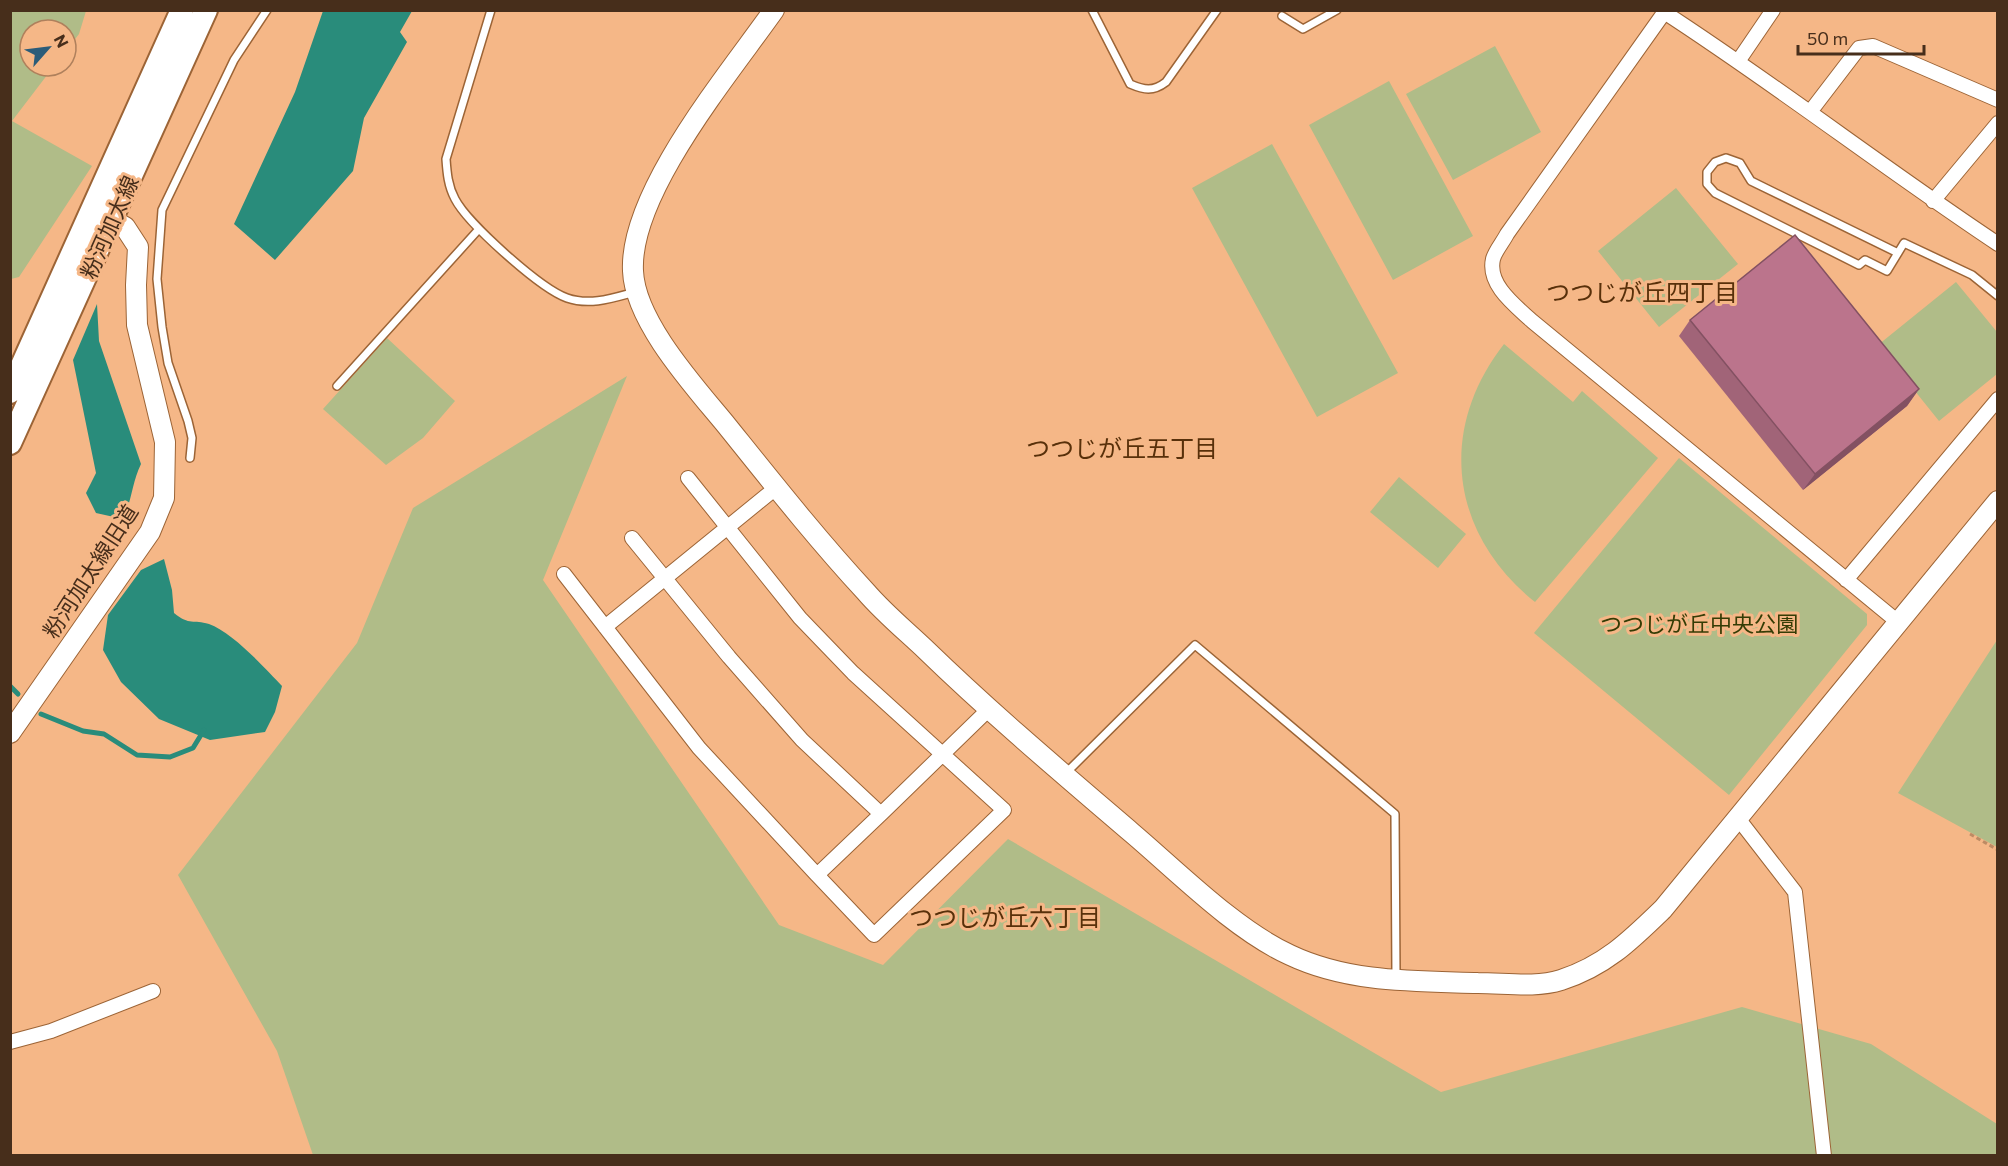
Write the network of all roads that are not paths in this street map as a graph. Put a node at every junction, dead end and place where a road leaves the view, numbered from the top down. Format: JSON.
{"nodes":[{"id":1,"x":182,"y":10,"type":"edge"},
{"id":2,"x":206,"y":10,"type":"edge"},
{"id":3,"x":267,"y":10,"type":"edge"},
{"id":4,"x":491,"y":10,"type":"edge"},
{"id":5,"x":774,"y":10,"type":"edge"},
{"id":6,"x":1092,"y":10,"type":"edge"},
{"id":7,"x":1217,"y":10,"type":"edge"},
{"id":8,"x":1337,"y":10,"type":"edge"},
{"id":9,"x":1773,"y":10,"type":"edge"},
{"id":10,"x":1665,"y":11,"type":"edge"},
{"id":11,"x":1282,"y":16,"type":"dead end"},
{"id":12,"x":1739,"y":60,"type":"junction"},
{"id":13,"x":1998,"y":100,"type":"edge"},
{"id":14,"x":1810,"y":112,"type":"junction"},
{"id":15,"x":1998,"y":123,"type":"edge"},
{"id":16,"x":1933,"y":201,"type":"junction"},
{"id":17,"x":112,"y":220,"type":"junction"},
{"id":18,"x":478,"y":229,"type":"junction"},
{"id":19,"x":1998,"y":244,"type":"edge"},
{"id":20,"x":1898,"y":253,"type":"junction"},
{"id":21,"x":636,"y":292,"type":"junction"},
{"id":22,"x":1998,"y":296,"type":"edge"},
{"id":23,"x":337,"y":386,"type":"dead end"},
{"id":24,"x":10,"y":392,"type":"edge"},
{"id":25,"x":1998,"y":399,"type":"edge"},
{"id":26,"x":10,"y":443,"type":"edge"},
{"id":27,"x":189,"y":458,"type":"dead end"},
{"id":28,"x":688,"y":478,"type":"dead end"},
{"id":29,"x":777,"y":487,"type":"junction"},
{"id":30,"x":1998,"y":501,"type":"edge"},
{"id":31,"x":727,"y":528,"type":"junction"},
{"id":32,"x":632,"y":538,"type":"dead end"},
{"id":33,"x":564,"y":574,"type":"dead end"},
{"id":34,"x":665,"y":579,"type":"junction"},
{"id":35,"x":1846,"y":580,"type":"junction"},
{"id":36,"x":1898,"y":622,"type":"junction"},
{"id":37,"x":605,"y":627,"type":"junction"},
{"id":38,"x":988,"y":710,"type":"junction"},
{"id":39,"x":10,"y":734,"type":"edge"},
{"id":40,"x":942,"y":754,"type":"junction"},
{"id":41,"x":1064,"y":775,"type":"junction"},
{"id":42,"x":881,"y":814,"type":"junction"},
{"id":43,"x":1737,"y":817,"type":"junction"},
{"id":44,"x":817,"y":875,"type":"junction"},
{"id":45,"x":1396,"y":980,"type":"junction"},
{"id":46,"x":153,"y":991,"type":"dead end"},
{"id":47,"x":10,"y":1042,"type":"edge"},
{"id":48,"x":1824,"y":1155,"type":"edge"}],
"edges":[{"from":1,"to":24,"type":"main road","name":"粉河加太線"},
{"from":2,"to":17,"type":"main road","name":"粉河加太線"},
{"from":3,"to":27,"type":"lane"},
{"from":4,"to":18,"type":"lane"},
{"from":5,"to":21,"type":"street"},
{"from":6,"to":7,"type":"lane"},
{"from":8,"to":11,"type":"lane"},
{"from":9,"to":12,"type":"street"},
{"from":10,"to":12,"type":"street"},
{"from":10,"to":35,"type":"street"},
{"from":12,"to":14,"type":"street"},
{"from":13,"to":14,"type":"street"},
{"from":14,"to":16,"type":"street"},
{"from":15,"to":16,"type":"street"},
{"from":16,"to":19,"type":"street"},
{"from":17,"to":26,"type":"main road","name":"粉河加太線"},
{"from":17,"to":39,"type":"street","name":"粉河加太線旧道"},
{"from":18,"to":21,"type":"lane"},
{"from":18,"to":23,"type":"lane"},
{"from":20,"to":20,"type":"lane"},
{"from":20,"to":22,"type":"lane"},
{"from":21,"to":29,"type":"street"},
{"from":25,"to":35,"type":"street"},
{"from":28,"to":31,"type":"street"},
{"from":29,"to":31,"type":"street"},
{"from":29,"to":38,"type":"street"},
{"from":30,"to":36,"type":"street"},
{"from":31,"to":34,"type":"street"},
{"from":31,"to":40,"type":"street"},
{"from":32,"to":34,"type":"street"},
{"from":33,"to":37,"type":"street"},
{"from":34,"to":37,"type":"street"},
{"from":34,"to":42,"type":"street"},
{"from":35,"to":36,"type":"street"},
{"from":36,"to":43,"type":"street"},
{"from":37,"to":44,"type":"street"},
{"from":38,"to":40,"type":"street"},
{"from":38,"to":41,"type":"street"},
{"from":40,"to":42,"type":"street"},
{"from":40,"to":44,"type":"street"},
{"from":41,"to":45,"type":"street"},
{"from":41,"to":45,"type":"lane"},
{"from":42,"to":44,"type":"street"},
{"from":43,"to":45,"type":"street"},
{"from":43,"to":48,"type":"street"},
{"from":46,"to":47,"type":"street"}]}
